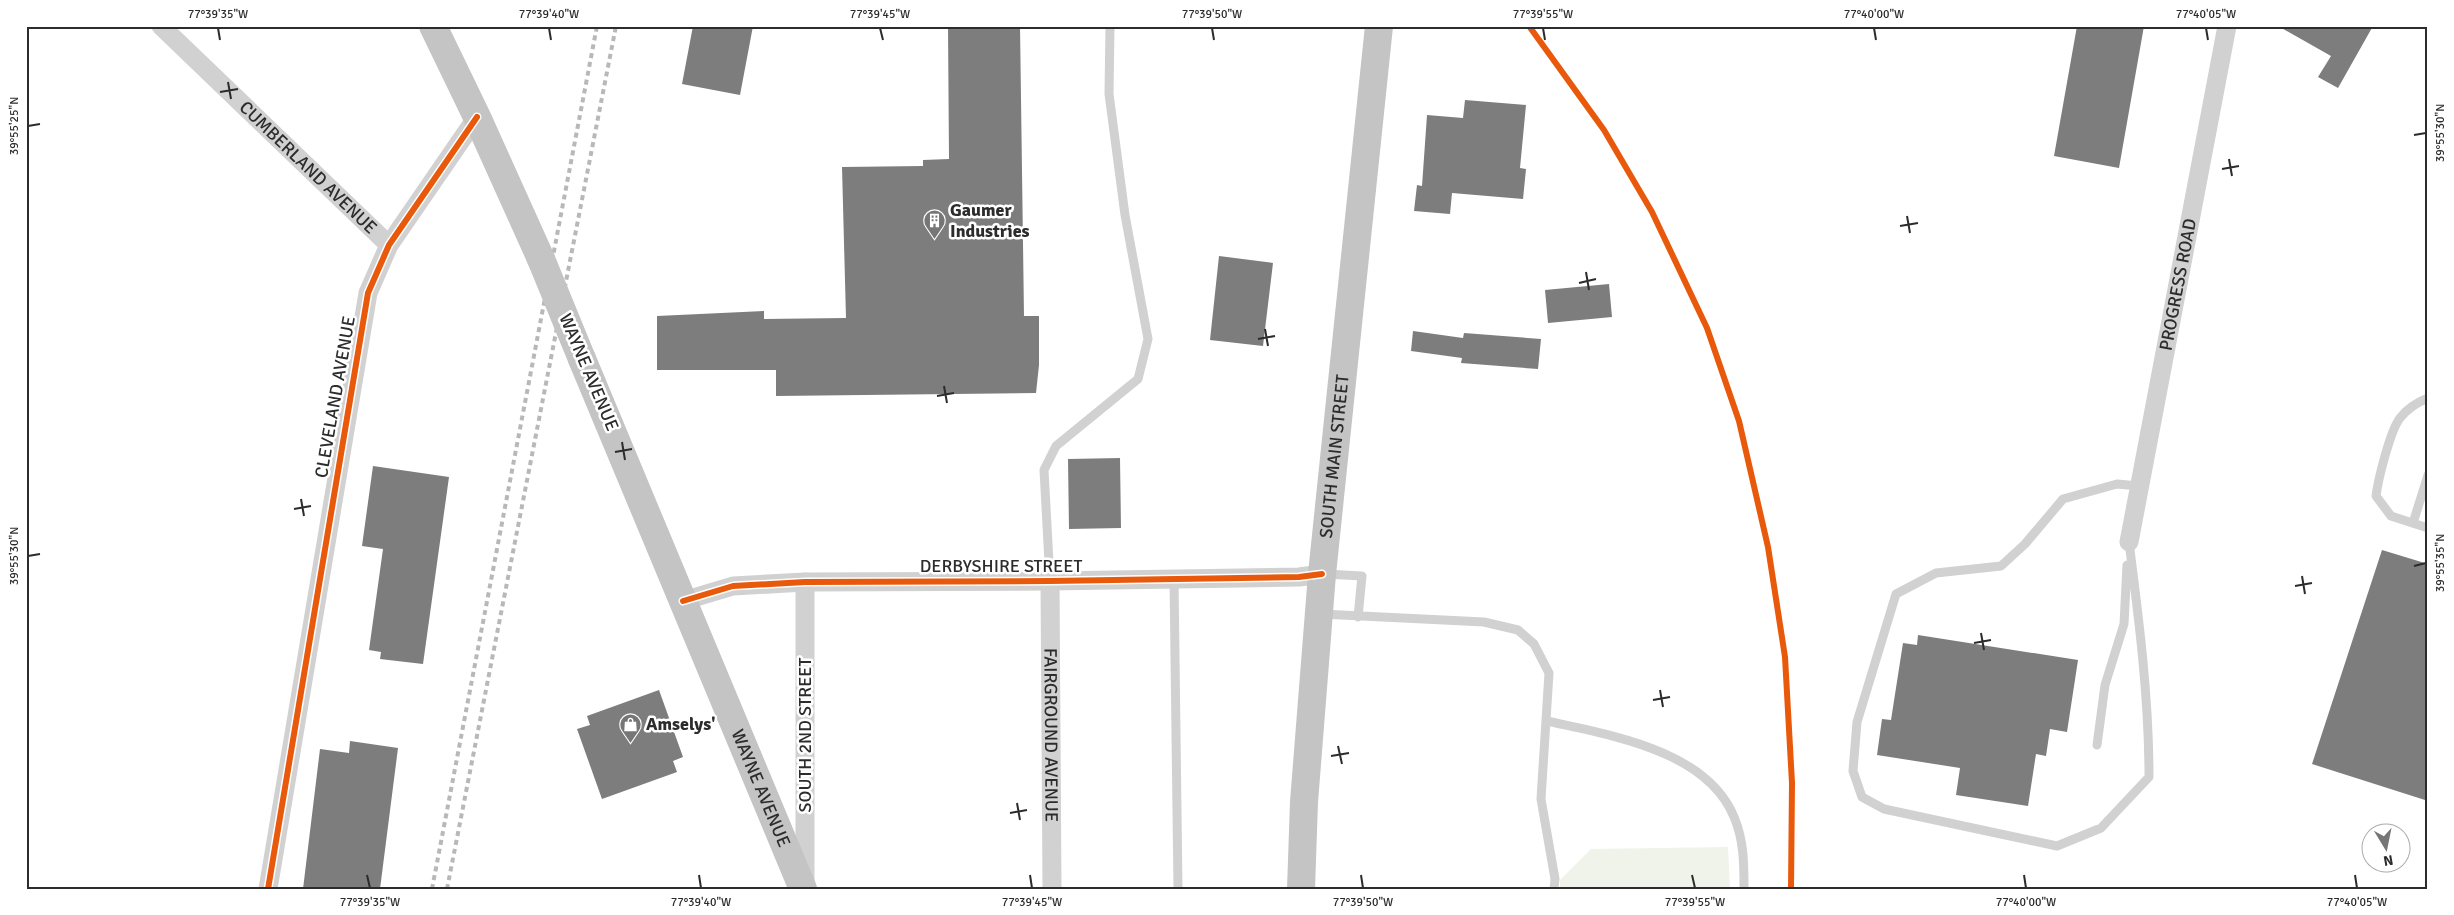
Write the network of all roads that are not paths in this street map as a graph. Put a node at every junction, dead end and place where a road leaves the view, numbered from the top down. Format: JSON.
{"nodes":[{"id":1,"x":161,"y":26,"type":"edge"},
{"id":2,"x":433,"y":26,"type":"edge"},
{"id":3,"x":1110,"y":26,"type":"edge"},
{"id":4,"x":1379,"y":26,"type":"edge"},
{"id":5,"x":2227,"y":26,"type":"edge"},
{"id":6,"x":477,"y":118,"type":"junction"},
{"id":7,"x":389,"y":245,"type":"junction"},
{"id":8,"x":2428,"y":398,"type":"edge"},
{"id":9,"x":2428,"y":475,"type":"edge"},
{"id":10,"x":2139,"y":486,"type":"junction"},
{"id":11,"x":2413,"y":523,"type":"junction"},
{"id":12,"x":2428,"y":528,"type":"edge"},
{"id":13,"x":2129,"y":542,"type":"junction"},
{"id":14,"x":1322,"y":574,"type":"junction"},
{"id":15,"x":1174,"y":579,"type":"junction"},
{"id":16,"x":1050,"y":581,"type":"junction"},
{"id":17,"x":804,"y":582,"type":"junction"},
{"id":18,"x":683,"y":601,"type":"junction"},
{"id":19,"x":1318,"y":614,"type":"junction"},
{"id":20,"x":1358,"y":617,"type":"junction"},
{"id":21,"x":1547,"y":721,"type":"junction"},
{"id":22,"x":2097,"y":744,"type":"dead end"},
{"id":23,"x":268,"y":889,"type":"edge"},
{"id":24,"x":804,"y":889,"type":"edge"},
{"id":25,"x":1052,"y":889,"type":"edge"},
{"id":26,"x":1178,"y":889,"type":"edge"},
{"id":27,"x":1301,"y":889,"type":"edge"},
{"id":28,"x":1554,"y":889,"type":"edge"},
{"id":29,"x":1744,"y":889,"type":"edge"}],
"edges":[{"from":1,"to":7,"type":"street","name":"CUMBERLAND AVENUE"},
{"from":2,"to":6,"type":"main road","name":"WAYNE AVENUE"},
{"from":3,"to":16,"type":"lane"},
{"from":4,"to":14,"type":"main road","name":"SOUTH MAIN STREET"},
{"from":5,"to":10,"type":"street","name":"PROGRESS ROAD"},
{"from":6,"to":7,"type":"street","name":"CLEVELAND AVENUE"},
{"from":6,"to":18,"type":"main road","name":"WAYNE AVENUE","bridge":true},
{"from":7,"to":23,"type":"street","name":"CLEVELAND AVENUE"},
{"from":8,"to":11,"type":"lane"},
{"from":9,"to":11,"type":"lane"},
{"from":10,"to":13,"type":"street","name":"PROGRESS ROAD"},
{"from":10,"to":13,"type":"lane"},
{"from":11,"to":12,"type":"lane"},
{"from":13,"to":22,"type":"lane"},
{"from":14,"to":15,"type":"street","name":"DERBYSHIRE STREET"},
{"from":14,"to":19,"type":"main road","name":"SOUTH MAIN STREET"},
{"from":14,"to":20,"type":"lane"},
{"from":15,"to":16,"type":"street","name":"DERBYSHIRE STREET"},
{"from":15,"to":26,"type":"lane"},
{"from":16,"to":17,"type":"street","name":"DERBYSHIRE STREET"},
{"from":16,"to":25,"type":"street","name":"FAIRGROUND AVENUE"},
{"from":17,"to":18,"type":"street","name":"DERBYSHIRE STREET"},
{"from":17,"to":24,"type":"street","name":"SOUTH 2ND STREET"},
{"from":18,"to":24,"type":"main road","name":"WAYNE AVENUE"},
{"from":19,"to":20,"type":"lane"},
{"from":19,"to":27,"type":"main road","name":"SOUTH MAIN STREET"},
{"from":20,"to":21,"type":"lane"},
{"from":21,"to":28,"type":"lane"},
{"from":21,"to":29,"type":"lane"}]}
